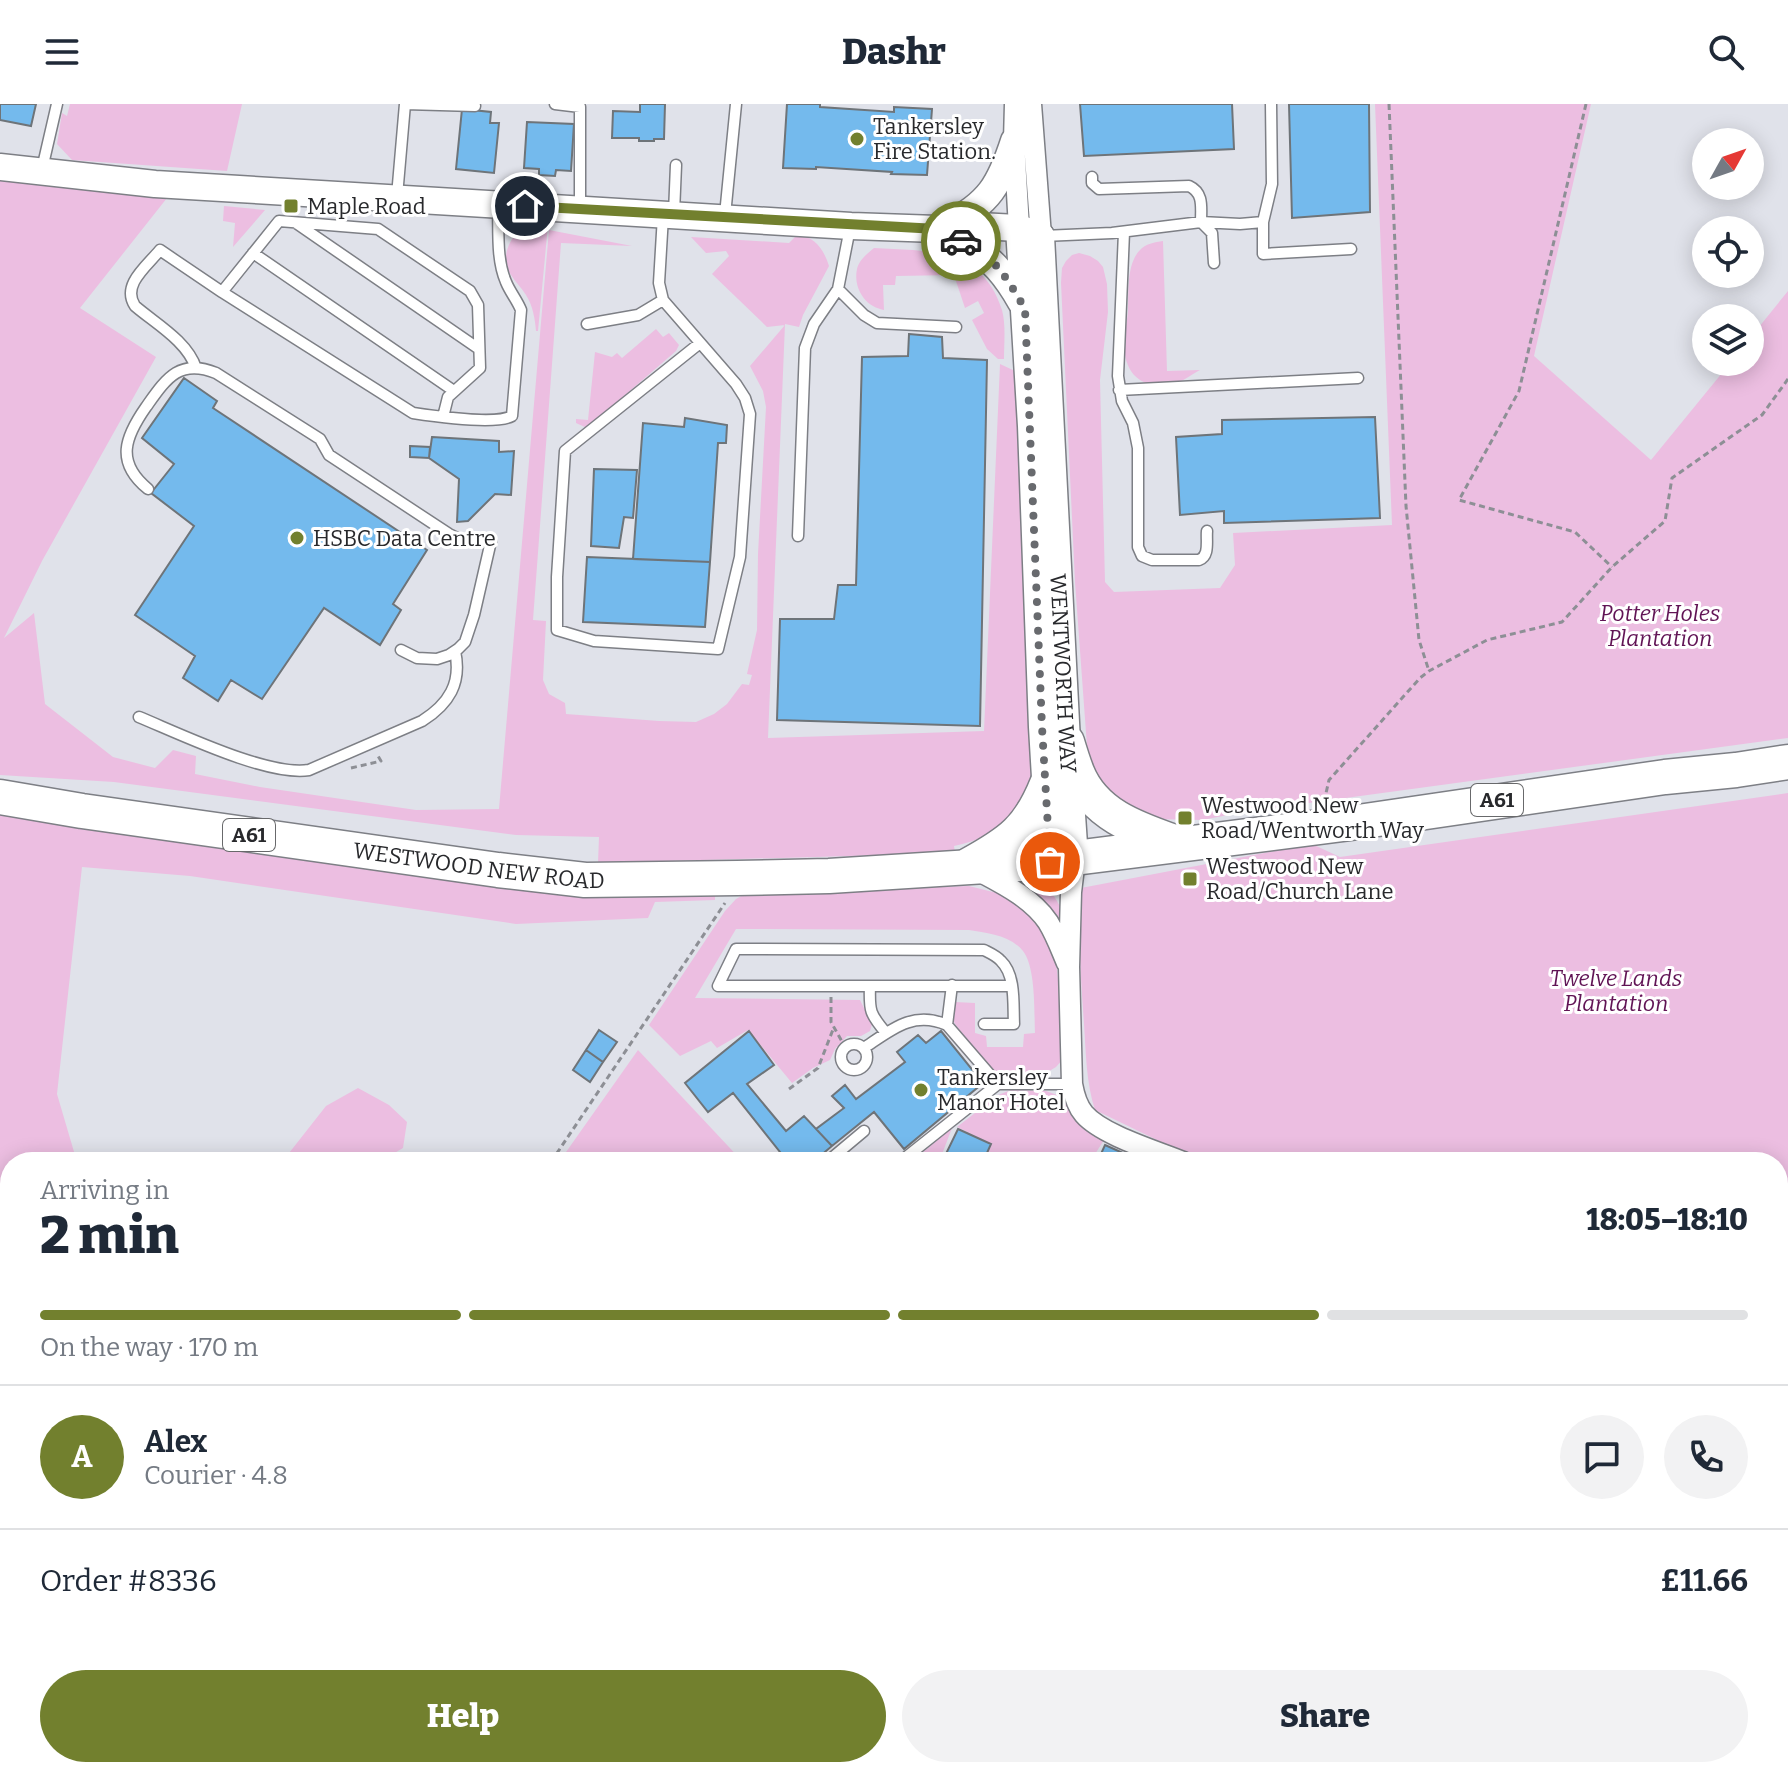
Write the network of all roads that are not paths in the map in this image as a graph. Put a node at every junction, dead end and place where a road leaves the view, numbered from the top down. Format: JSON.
{"nodes":[{"id":1,"x":57,"y":104,"type":"edge"},
{"id":2,"x":555,"y":104,"type":"edge"},
{"id":3,"x":736,"y":104,"type":"edge"},
{"id":4,"x":1015,"y":104,"type":"edge"},
{"id":5,"x":1031,"y":104,"type":"edge"},
{"id":6,"x":1271,"y":104,"type":"edge"},
{"id":7,"x":475,"y":106,"type":"edge"},
{"id":8,"x":1014,"y":141,"type":"junction"},
{"id":9,"x":676,"y":165,"type":"dead end"},
{"id":10,"x":0,"y":167,"type":"edge"},
{"id":11,"x":42,"y":171,"type":"junction"},
{"id":12,"x":1092,"y":177,"type":"dead end"},
{"id":13,"x":397,"y":198,"type":"junction"},
{"id":14,"x":498,"y":204,"type":"junction"},
{"id":15,"x":580,"y":210,"type":"junction"},
{"id":16,"x":669,"y":214,"type":"junction"},
{"id":17,"x":725,"y":217,"type":"junction"},
{"id":18,"x":294,"y":222,"type":"junction"},
{"id":19,"x":1201,"y":222,"type":"junction"},
{"id":20,"x":1263,"y":222,"type":"junction"},
{"id":21,"x":851,"y":226,"type":"junction"},
{"id":22,"x":937,"y":229,"type":"junction"},
{"id":23,"x":1124,"y":232,"type":"junction"},
{"id":24,"x":1026,"y":236,"type":"junction"},
{"id":25,"x":967,"y":242,"type":"junction"},
{"id":26,"x":1351,"y":249,"type":"dead end"},
{"id":27,"x":253,"y":253,"type":"junction"},
{"id":28,"x":1214,"y":263,"type":"dead end"},
{"id":29,"x":838,"y":289,"type":"junction"},
{"id":30,"x":222,"y":292,"type":"junction"},
{"id":31,"x":663,"y":300,"type":"junction"},
{"id":32,"x":1025,"y":309,"type":"junction"},
{"id":33,"x":587,"y":324,"type":"dead end"},
{"id":34,"x":956,"y":327,"type":"dead end"},
{"id":35,"x":700,"y":343,"type":"junction"},
{"id":36,"x":479,"y":349,"type":"junction"},
{"id":37,"x":196,"y":368,"type":"junction"},
{"id":38,"x":1358,"y":378,"type":"dead end"},
{"id":39,"x":1119,"y":390,"type":"junction"},
{"id":40,"x":454,"y":391,"type":"junction"},
{"id":41,"x":443,"y":417,"type":"junction"},
{"id":42,"x":148,"y":489,"type":"dead end"},
{"id":43,"x":1207,"y":531,"type":"dead end"},
{"id":44,"x":798,"y":536,"type":"dead end"},
{"id":45,"x":401,"y":650,"type":"dead end"},
{"id":46,"x":455,"y":651,"type":"junction"},
{"id":47,"x":139,"y":717,"type":"dead end"},
{"id":48,"x":1067,"y":742,"type":"junction"},
{"id":49,"x":1788,"y":762,"type":"edge"},
{"id":50,"x":1047,"y":784,"type":"junction"},
{"id":51,"x":0,"y":797,"type":"edge"},
{"id":52,"x":1182,"y":845,"type":"junction"},
{"id":53,"x":1063,"y":860,"type":"junction"},
{"id":54,"x":968,"y":869,"type":"junction"},
{"id":55,"x":1069,"y":967,"type":"junction"},
{"id":56,"x":952,"y":985,"type":"junction"},
{"id":57,"x":870,"y":986,"type":"junction"},
{"id":58,"x":1012,"y":986,"type":"junction"},
{"id":59,"x":984,"y":1024,"type":"dead end"},
{"id":60,"x":947,"y":1025,"type":"junction"},
{"id":61,"x":886,"y":1033,"type":"junction"},
{"id":62,"x":864,"y":1048,"type":"junction"},
{"id":63,"x":998,"y":1084,"type":"junction"},
{"id":64,"x":1072,"y":1084,"type":"junction"},
{"id":65,"x":864,"y":1131,"type":"dead end"},
{"id":66,"x":839,"y":1152,"type":"edge"},
{"id":67,"x":913,"y":1152,"type":"edge"},
{"id":68,"x":1159,"y":1152,"type":"edge"}],
"edges":[{"from":1,"to":11,"type":"lane"},
{"from":2,"to":15,"type":"lane"},
{"from":3,"to":17,"type":"lane"},
{"from":4,"to":8,"type":"street","name":"WENTWORTH WAY"},
{"from":5,"to":24,"type":"street","name":"WENTWORTH WAY"},
{"from":6,"to":20,"type":"lane"},
{"from":7,"to":13,"type":"lane"},
{"from":8,"to":22,"type":"street"},
{"from":8,"to":24,"type":"street","name":"WENTWORTH WAY"},
{"from":9,"to":16,"type":"lane"},
{"from":10,"to":11,"type":"street"},
{"from":11,"to":13,"type":"street"},
{"from":12,"to":19,"type":"lane"},
{"from":13,"to":14,"type":"street"},
{"from":14,"to":15,"type":"street"},
{"from":14,"to":41,"type":"lane"},
{"from":15,"to":16,"type":"street"},
{"from":16,"to":17,"type":"street"},
{"from":16,"to":31,"type":"lane"},
{"from":17,"to":21,"type":"street"},
{"from":18,"to":27,"type":"lane"},
{"from":18,"to":36,"type":"lane"},
{"from":18,"to":36,"type":"lane"},
{"from":19,"to":20,"type":"lane"},
{"from":19,"to":23,"type":"lane"},
{"from":19,"to":28,"type":"lane"},
{"from":20,"to":26,"type":"lane"},
{"from":21,"to":22,"type":"street"},
{"from":21,"to":29,"type":"lane"},
{"from":22,"to":24,"type":"street"},
{"from":22,"to":25,"type":"street"},
{"from":23,"to":24,"type":"lane"},
{"from":23,"to":39,"type":"lane"},
{"from":24,"to":25,"type":"street"},
{"from":24,"to":32,"type":"street","name":"WENTWORTH WAY"},
{"from":24,"to":48,"type":"street","name":"WENTWORTH WAY"},
{"from":25,"to":32,"type":"street"},
{"from":27,"to":30,"type":"lane"},
{"from":27,"to":40,"type":"lane"},
{"from":29,"to":34,"type":"lane"},
{"from":29,"to":44,"type":"lane"},
{"from":30,"to":37,"type":"lane"},
{"from":30,"to":41,"type":"lane"},
{"from":31,"to":33,"type":"lane"},
{"from":31,"to":35,"type":"lane"},
{"from":32,"to":50,"type":"street","name":"WENTWORTH WAY"},
{"from":35,"to":35,"type":"lane"},
{"from":36,"to":40,"type":"lane"},
{"from":37,"to":42,"type":"lane"},
{"from":37,"to":46,"type":"lane"},
{"from":38,"to":39,"type":"lane"},
{"from":39,"to":43,"type":"lane"},
{"from":40,"to":41,"type":"lane"},
{"from":45,"to":46,"type":"lane"},
{"from":46,"to":47,"type":"lane"},
{"from":48,"to":52,"type":"highway"},
{"from":48,"to":53,"type":"street","name":"WENTWORTH WAY"},
{"from":49,"to":52,"type":"highway","name":"WESTWOOD NEW ROAD","number":"A61"},
{"from":50,"to":53,"type":"street","name":"WENTWORTH WAY"},
{"from":50,"to":54,"type":"highway"},
{"from":51,"to":54,"type":"highway","name":"WESTWOOD NEW ROAD","number":"A61"},
{"from":52,"to":53,"type":"highway","name":"WESTWOOD NEW ROAD","number":"A61"},
{"from":53,"to":54,"type":"highway","name":"WESTWOOD NEW ROAD","number":"A61"},
{"from":53,"to":55,"type":"street"},
{"from":54,"to":55,"type":"street"},
{"from":55,"to":64,"type":"street"},
{"from":56,"to":57,"type":"lane"},
{"from":56,"to":58,"type":"lane"},
{"from":56,"to":60,"type":"lane"},
{"from":57,"to":58,"type":"lane"},
{"from":57,"to":61,"type":"lane"},
{"from":58,"to":59,"type":"lane"},
{"from":60,"to":61,"type":"lane"},
{"from":60,"to":63,"type":"lane"},
{"from":61,"to":62,"type":"lane"},
{"from":62,"to":62,"type":"lane"},
{"from":63,"to":64,"type":"lane"},
{"from":63,"to":67,"type":"lane"},
{"from":64,"to":68,"type":"street"},
{"from":65,"to":66,"type":"lane"}]}
